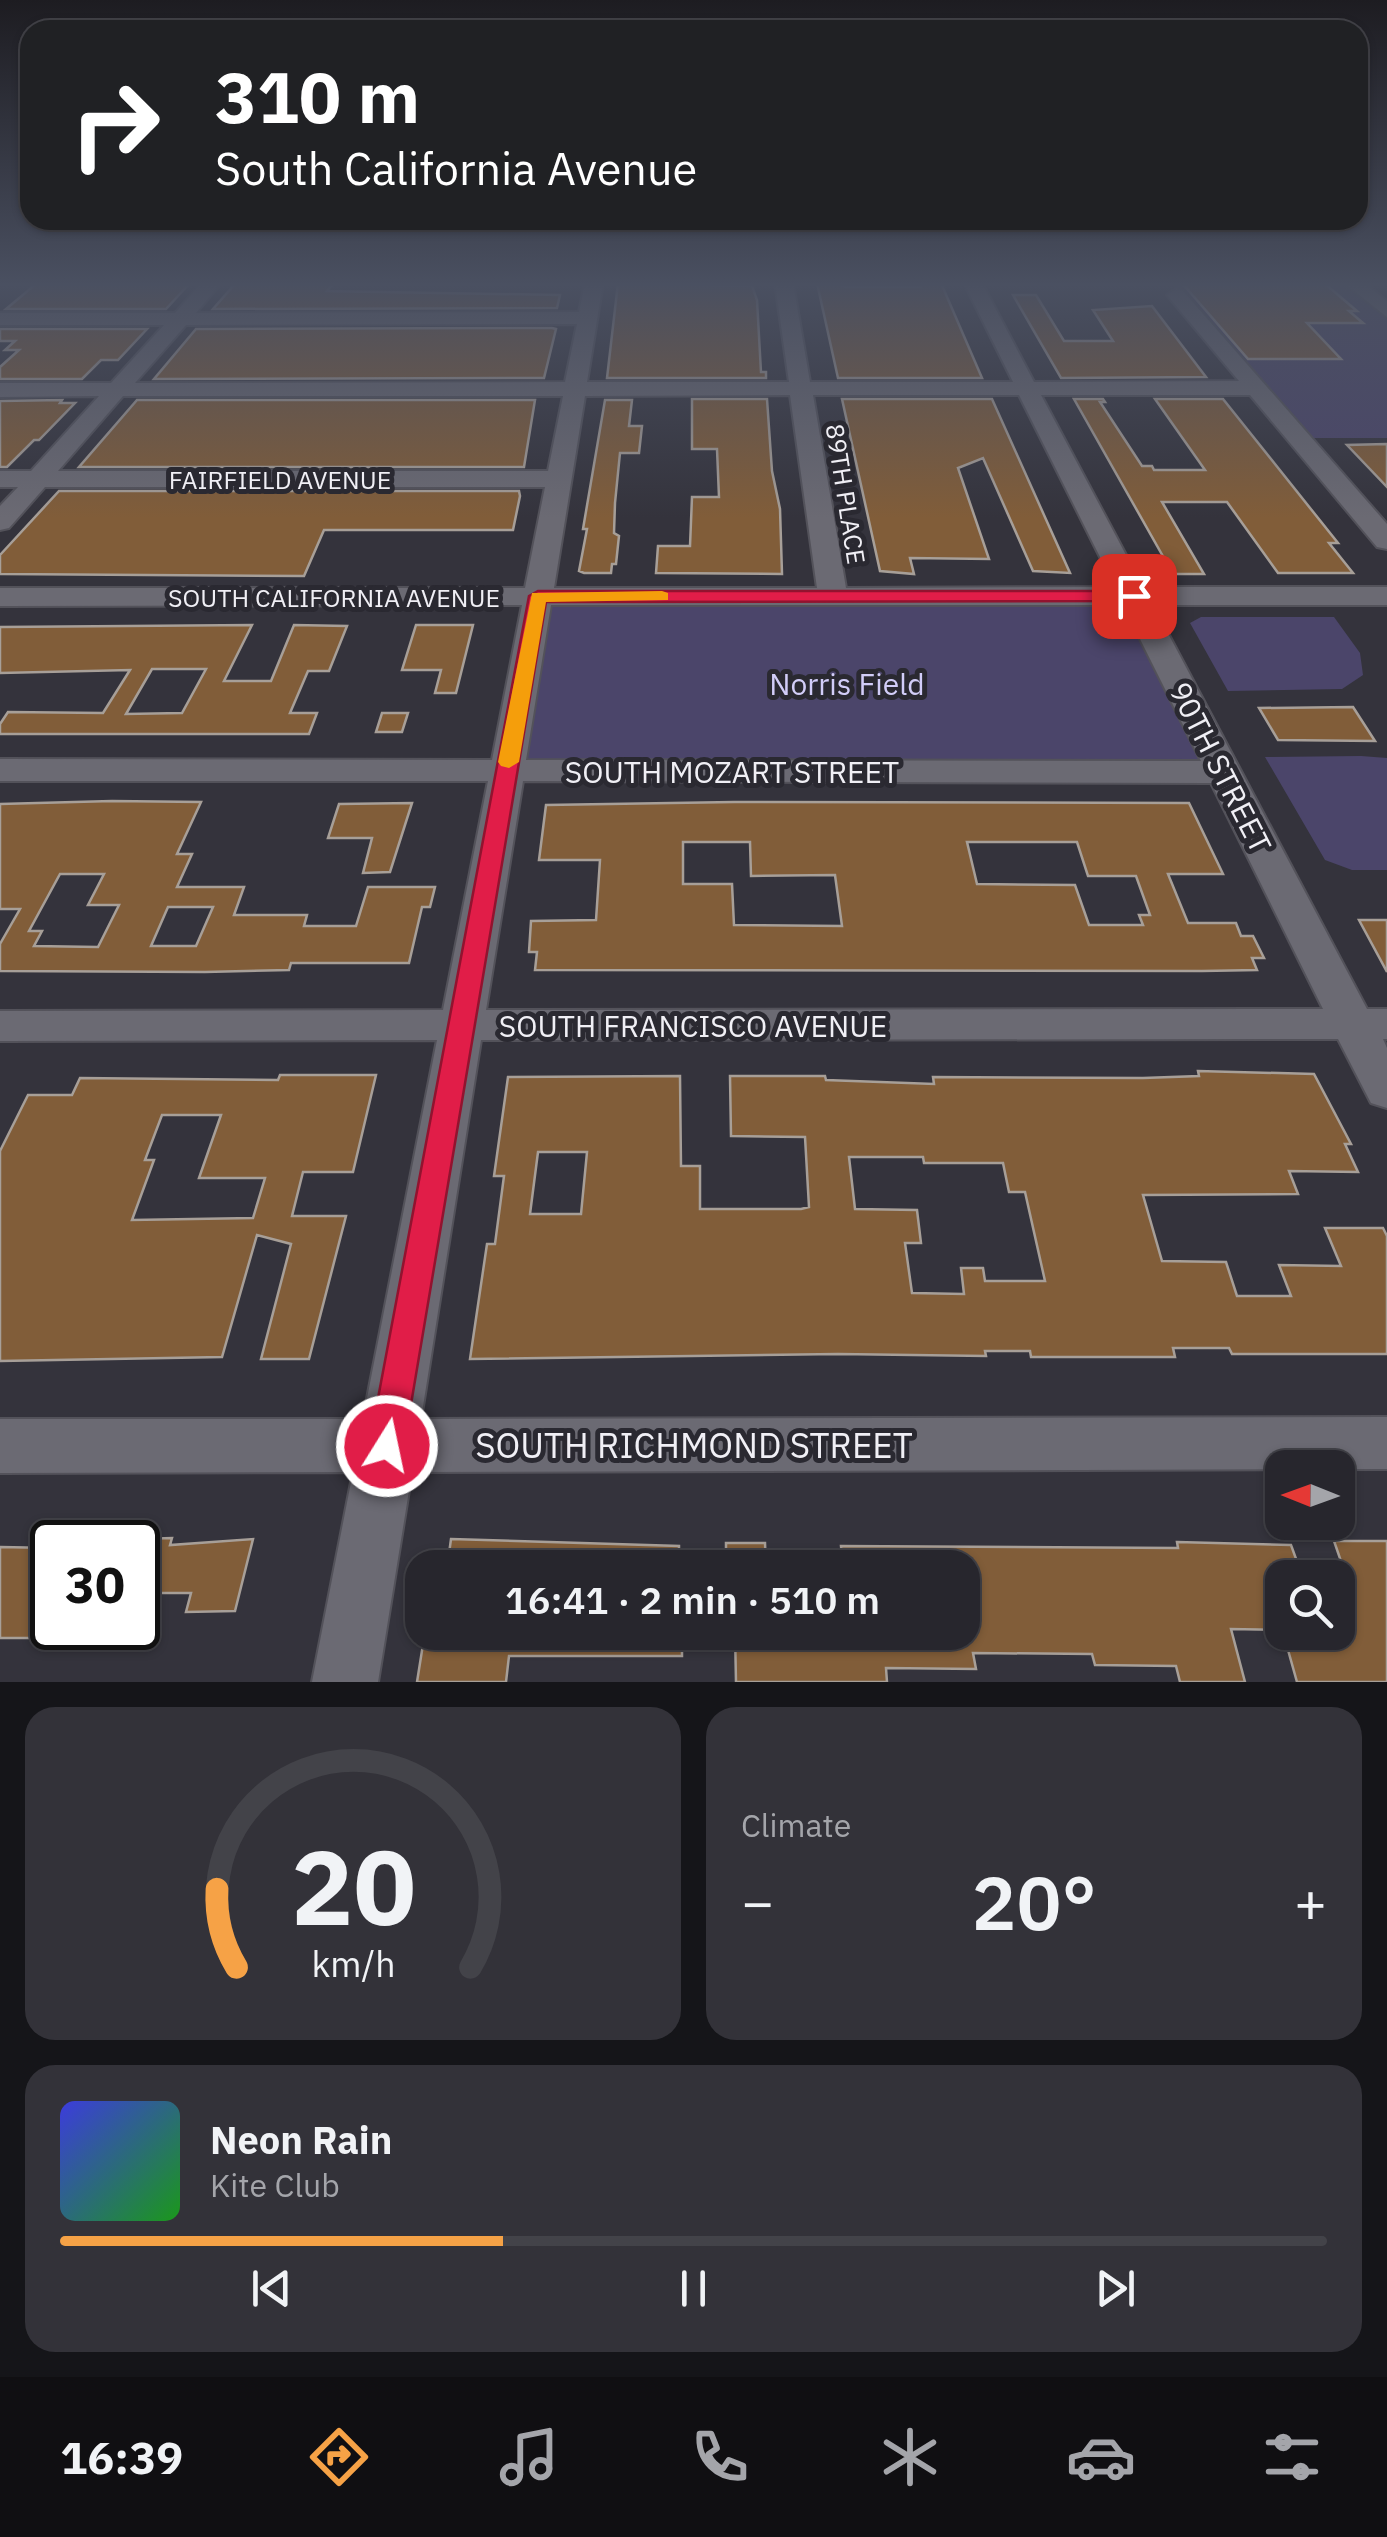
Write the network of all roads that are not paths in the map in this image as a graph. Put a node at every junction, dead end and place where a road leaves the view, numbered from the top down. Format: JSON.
{"nodes":[{"id":1,"x":142,"y":361,"type":"edge"},
{"id":2,"x":580,"y":361,"type":"edge"},
{"id":3,"x":797,"y":361,"type":"edge"},
{"id":4,"x":1014,"y":361,"type":"edge"},
{"id":5,"x":1233,"y":361,"type":"edge"},
{"id":6,"x":802,"y":388,"type":"junction"},
{"id":7,"x":1027,"y":388,"type":"junction"},
{"id":8,"x":1256,"y":388,"type":"junction"},
{"id":9,"x":575,"y":389,"type":"junction"},
{"id":10,"x":0,"y":390,"type":"edge"},
{"id":11,"x":117,"y":390,"type":"junction"},
{"id":12,"x":559,"y":478,"type":"junction"},
{"id":13,"x":0,"y":479,"type":"edge"},
{"id":14,"x":38,"y":479,"type":"junction"},
{"id":15,"x":0,"y":522,"type":"edge"},
{"id":16,"x":1387,"y":541,"type":"edge"},
{"id":17,"x":538,"y":596,"type":"junction"},
{"id":18,"x":833,"y":596,"type":"junction"},
{"id":19,"x":1134,"y":596,"type":"junction"},
{"id":20,"x":1387,"y":596,"type":"edge"},
{"id":21,"x":0,"y":597,"type":"edge"},
{"id":22,"x":0,"y":770,"type":"edge"},
{"id":23,"x":507,"y":771,"type":"junction"},
{"id":24,"x":1224,"y":772,"type":"junction"},
{"id":25,"x":1370,"y":1024,"type":"edge"},
{"id":26,"x":462,"y":1025,"type":"junction"},
{"id":27,"x":0,"y":1026,"type":"edge"},
{"id":28,"x":1387,"y":1092,"type":"edge"},
{"id":29,"x":1387,"y":1443,"type":"edge"},
{"id":30,"x":0,"y":1446,"type":"edge"},
{"id":31,"x":387,"y":1446,"type":"junction"},
{"id":32,"x":344,"y":1682,"type":"edge"}],
"edges":[{"from":1,"to":11,"type":"street"},
{"from":2,"to":9,"type":"street"},
{"from":3,"to":6,"type":"street","name":"89TH PLACE"},
{"from":4,"to":7,"type":"street","name":"90TH STREET"},
{"from":5,"to":8,"type":"street"},
{"from":6,"to":7,"type":"street"},
{"from":6,"to":9,"type":"street"},
{"from":6,"to":18,"type":"street","name":"89TH PLACE"},
{"from":7,"to":8,"type":"street"},
{"from":7,"to":19,"type":"street","name":"90TH STREET"},
{"from":8,"to":16,"type":"street"},
{"from":9,"to":11,"type":"street"},
{"from":9,"to":12,"type":"street"},
{"from":10,"to":11,"type":"street"},
{"from":11,"to":14,"type":"street"},
{"from":12,"to":14,"type":"street","name":"FAIRFIELD AVENUE"},
{"from":12,"to":17,"type":"street"},
{"from":13,"to":14,"type":"street","name":"FAIRFIELD AVENUE"},
{"from":14,"to":15,"type":"street"},
{"from":17,"to":18,"type":"street","name":"SOUTH CALIFORNIA AVENUE"},
{"from":17,"to":21,"type":"street","name":"SOUTH CALIFORNIA AVENUE"},
{"from":17,"to":23,"type":"street"},
{"from":18,"to":19,"type":"street","name":"SOUTH CALIFORNIA AVENUE"},
{"from":19,"to":20,"type":"street","name":"SOUTH CALIFORNIA AVENUE"},
{"from":19,"to":24,"type":"street","name":"90TH STREET"},
{"from":22,"to":23,"type":"street","name":"SOUTH MOZART STREET"},
{"from":23,"to":24,"type":"street","name":"SOUTH MOZART STREET"},
{"from":23,"to":26,"type":"street"},
{"from":24,"to":25,"type":"street","name":"90TH STREET"},
{"from":25,"to":26,"type":"street","name":"SOUTH FRANCISCO AVENUE"},
{"from":25,"to":28,"type":"street","name":"90TH STREET"},
{"from":26,"to":27,"type":"street","name":"SOUTH FRANCISCO AVENUE"},
{"from":26,"to":31,"type":"street"},
{"from":29,"to":31,"type":"street","name":"SOUTH RICHMOND STREET"},
{"from":30,"to":31,"type":"street","name":"SOUTH RICHMOND STREET"},
{"from":31,"to":32,"type":"street"}]}
